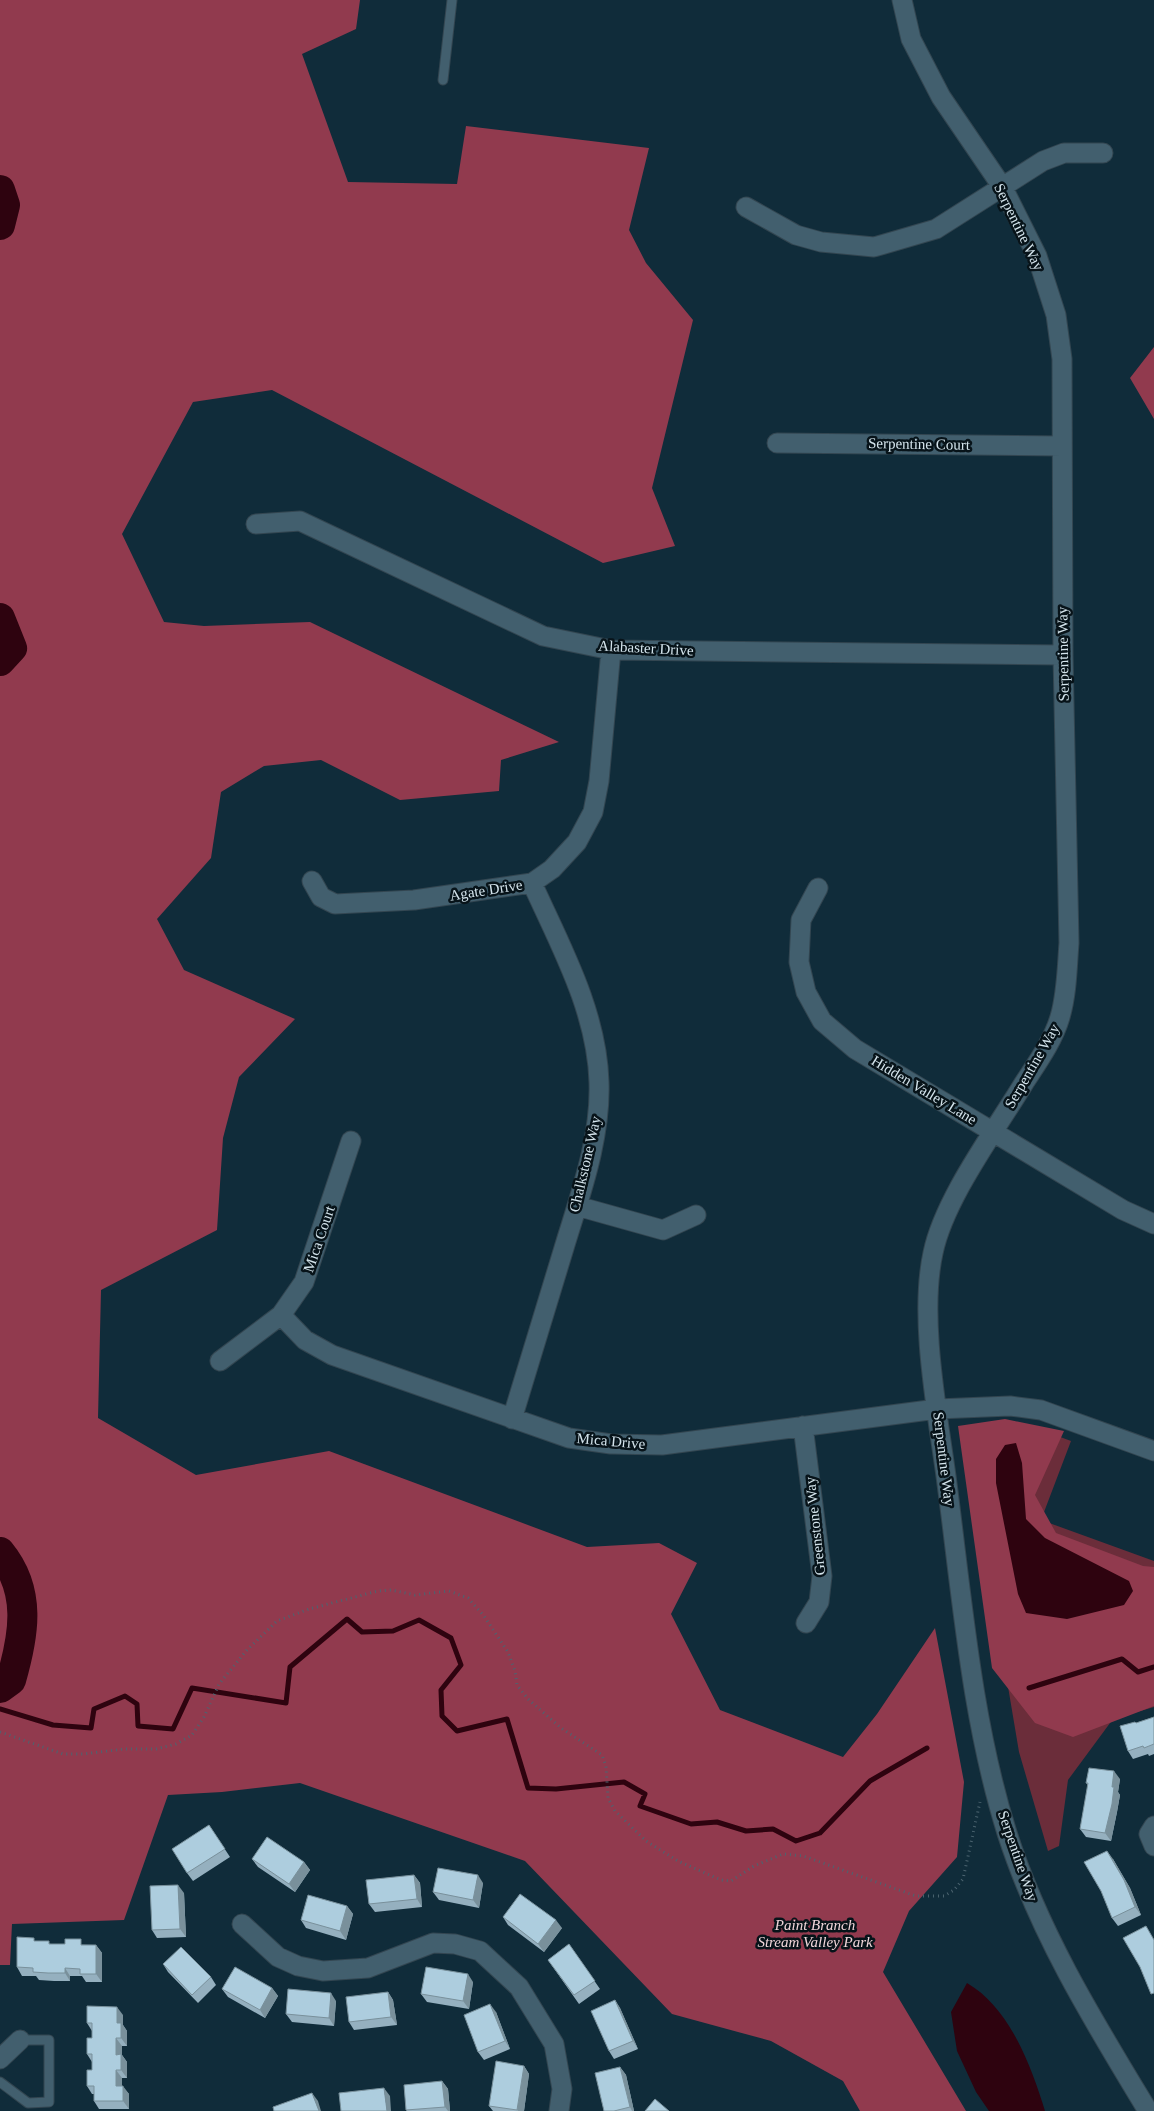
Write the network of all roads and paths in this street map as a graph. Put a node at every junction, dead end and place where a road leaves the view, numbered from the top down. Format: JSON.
{"nodes":[{"id":1,"x":452,"y":0,"type":"edge"},
{"id":2,"x":902,"y":0,"type":"edge"},
{"id":3,"x":443,"y":80,"type":"dead end"},
{"id":4,"x":1103,"y":153,"type":"dead end"},
{"id":5,"x":1003,"y":188,"type":"junction"},
{"id":6,"x":746,"y":207,"type":"dead end"},
{"id":7,"x":777,"y":442,"type":"dead end"},
{"id":8,"x":1062,"y":446,"type":"junction"},
{"id":9,"x":256,"y":524,"type":"dead end"},
{"id":10,"x":611,"y":650,"type":"junction"},
{"id":11,"x":1063,"y":655,"type":"junction"},
{"id":12,"x":312,"y":881,"type":"dead end"},
{"id":13,"x":532,"y":883,"type":"junction"},
{"id":14,"x":818,"y":888,"type":"dead end"},
{"id":15,"x":994,"y":1132,"type":"junction"},
{"id":16,"x":351,"y":1141,"type":"dead end"},
{"id":17,"x":577,"y":1206,"type":"junction"},
{"id":18,"x":696,"y":1215,"type":"dead end"},
{"id":19,"x":1154,"y":1224,"type":"edge"},
{"id":20,"x":281,"y":1315,"type":"junction"},
{"id":21,"x":220,"y":1361,"type":"dead end"},
{"id":22,"x":937,"y":1409,"type":"junction"},
{"id":23,"x":512,"y":1419,"type":"junction"},
{"id":24,"x":803,"y":1426,"type":"junction"},
{"id":25,"x":1154,"y":1451,"type":"edge"},
{"id":26,"x":806,"y":1623,"type":"dead end"},
{"id":27,"x":0,"y":1732,"type":"edge"},
{"id":28,"x":982,"y":1793,"type":"dead end"},
{"id":29,"x":1154,"y":1826,"type":"edge"},
{"id":30,"x":1154,"y":1846,"type":"edge"},
{"id":31,"x":242,"y":1924,"type":"dead end"},
{"id":32,"x":20,"y":2040,"type":"joint"},
{"id":33,"x":0,"y":2059,"type":"edge"},
{"id":34,"x":0,"y":2082,"type":"edge"},
{"id":35,"x":559,"y":2111,"type":"edge"},
{"id":36,"x":1148,"y":2111,"type":"edge"}],
"edges":[{"from":1,"to":3,"type":"lane"},
{"from":2,"to":5,"type":"street","name":"Serpentine Way"},
{"from":4,"to":5,"type":"street"},
{"from":5,"to":6,"type":"street"},
{"from":5,"to":8,"type":"street","name":"Serpentine Way"},
{"from":7,"to":8,"type":"street","name":"Serpentine Court"},
{"from":8,"to":11,"type":"street","name":"Serpentine Way"},
{"from":9,"to":10,"type":"street","name":"Alabaster Drive"},
{"from":10,"to":11,"type":"street","name":"Alabaster Drive"},
{"from":10,"to":13,"type":"street","name":"Agate Drive"},
{"from":11,"to":15,"type":"street","name":"Serpentine Way"},
{"from":12,"to":13,"type":"street","name":"Agate Drive"},
{"from":13,"to":17,"type":"street","name":"Chalkstone Way"},
{"from":14,"to":15,"type":"street","name":"Hidden Valley Lane"},
{"from":15,"to":19,"type":"street","name":"Hidden Valley Lane"},
{"from":15,"to":22,"type":"street","name":"Serpentine Way"},
{"from":16,"to":20,"type":"street","name":"Mica Court"},
{"from":17,"to":18,"type":"street"},
{"from":17,"to":23,"type":"street","name":"Chalkstone Way"},
{"from":20,"to":21,"type":"street","name":"Mica Court"},
{"from":20,"to":23,"type":"street","name":"Mica Drive"},
{"from":22,"to":24,"type":"street","name":"Mica Drive"},
{"from":22,"to":25,"type":"street","name":"Mica Drive"},
{"from":22,"to":36,"type":"street","name":"Serpentine Way"},
{"from":23,"to":24,"type":"street","name":"Mica Drive"},
{"from":24,"to":26,"type":"street","name":"Greenstone Way"},
{"from":27,"to":28,"type":"path"},
{"from":29,"to":30,"type":"street"},
{"from":31,"to":35,"type":"street"},
{"from":32,"to":33,"type":"street"},
{"from":32,"to":34,"type":"lane"}]}
